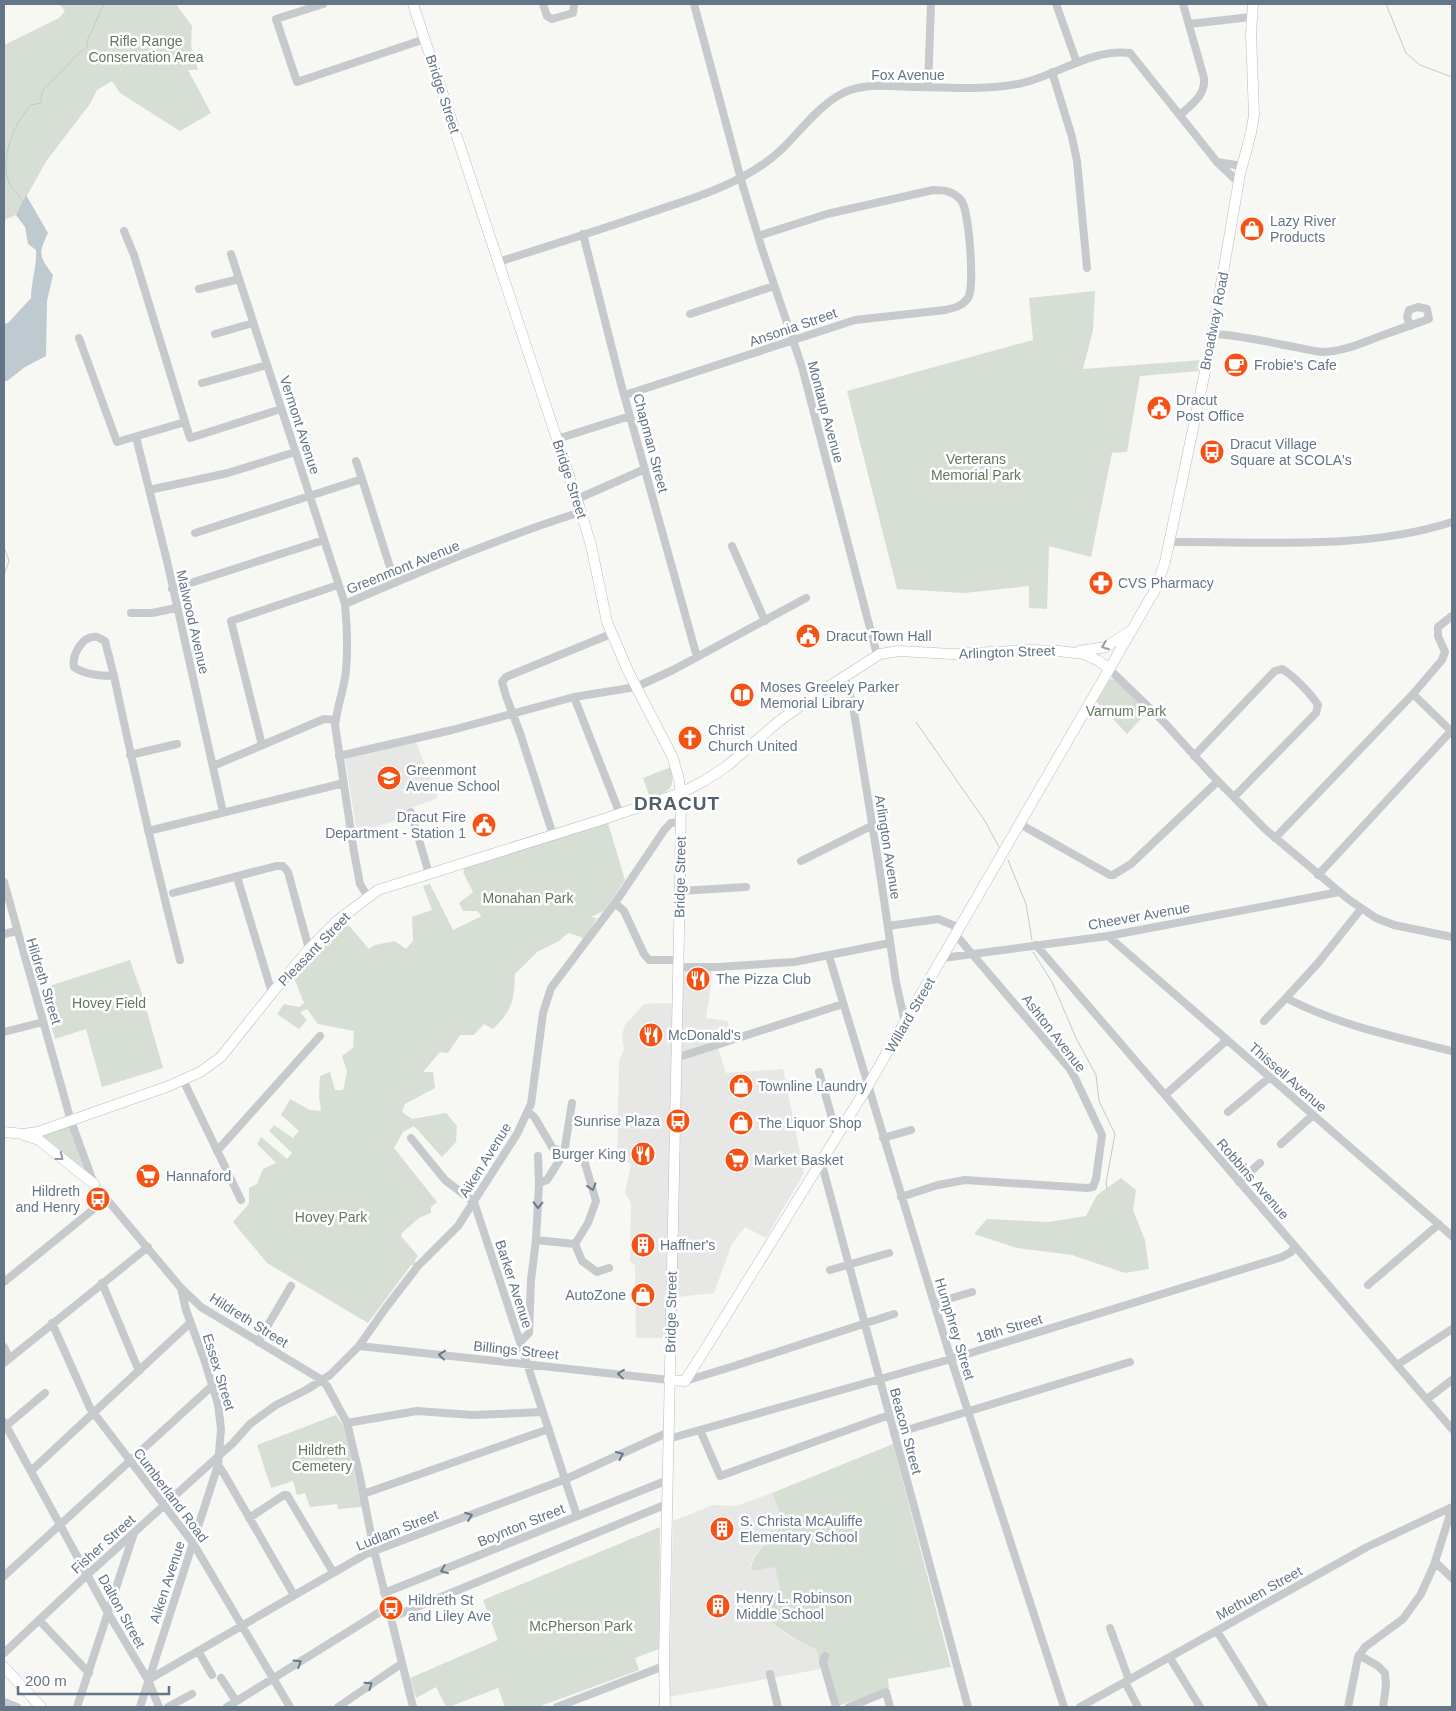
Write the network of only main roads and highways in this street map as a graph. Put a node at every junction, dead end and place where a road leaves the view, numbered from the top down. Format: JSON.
{"nodes":[{"id":1,"x":414,"y":4,"type":"edge"},
{"id":2,"x":1253,"y":4,"type":"edge"},
{"id":3,"x":1132,"y":629,"type":"junction"},
{"id":4,"x":1073,"y":652,"type":"junction"},
{"id":5,"x":1110,"y":669,"type":"junction"},
{"id":6,"x":681,"y":793,"type":"junction"},
{"id":7,"x":4,"y":1132,"type":"edge"},
{"id":8,"x":24,"y":1134,"type":"junction"},
{"id":9,"x":94,"y":1184,"type":"road end"},
{"id":10,"x":670,"y":1380,"type":"junction"},
{"id":11,"x":4,"y":1667,"type":"edge"},
{"id":12,"x":40,"y":1707,"type":"edge"},
{"id":13,"x":665,"y":1707,"type":"edge"}],
"edges":[{"from":1,"to":6,"type":"main road","name":"Bridge Street"},
{"from":2,"to":3,"type":"main road","name":"Broadway Road"},
{"from":3,"to":4,"type":"main road","one_way":true},
{"from":3,"to":5,"type":"main road","name":"Willard Street"},
{"from":4,"to":5,"type":"main road","name":"Arlington Street"},
{"from":4,"to":6,"type":"main road","name":"Arlington Street"},
{"from":5,"to":10,"type":"main road","name":"Willard Street"},
{"from":6,"to":8,"type":"main road","name":"Pleasant Street"},
{"from":6,"to":10,"type":"main road","name":"Bridge Street"},
{"from":7,"to":8,"type":"main road","name":"Pleasant Street"},
{"from":8,"to":9,"type":"main road","one_way":true},
{"from":10,"to":13,"type":"main road","name":"Bridge Street"},
{"from":11,"to":12,"type":"main road"}]}
